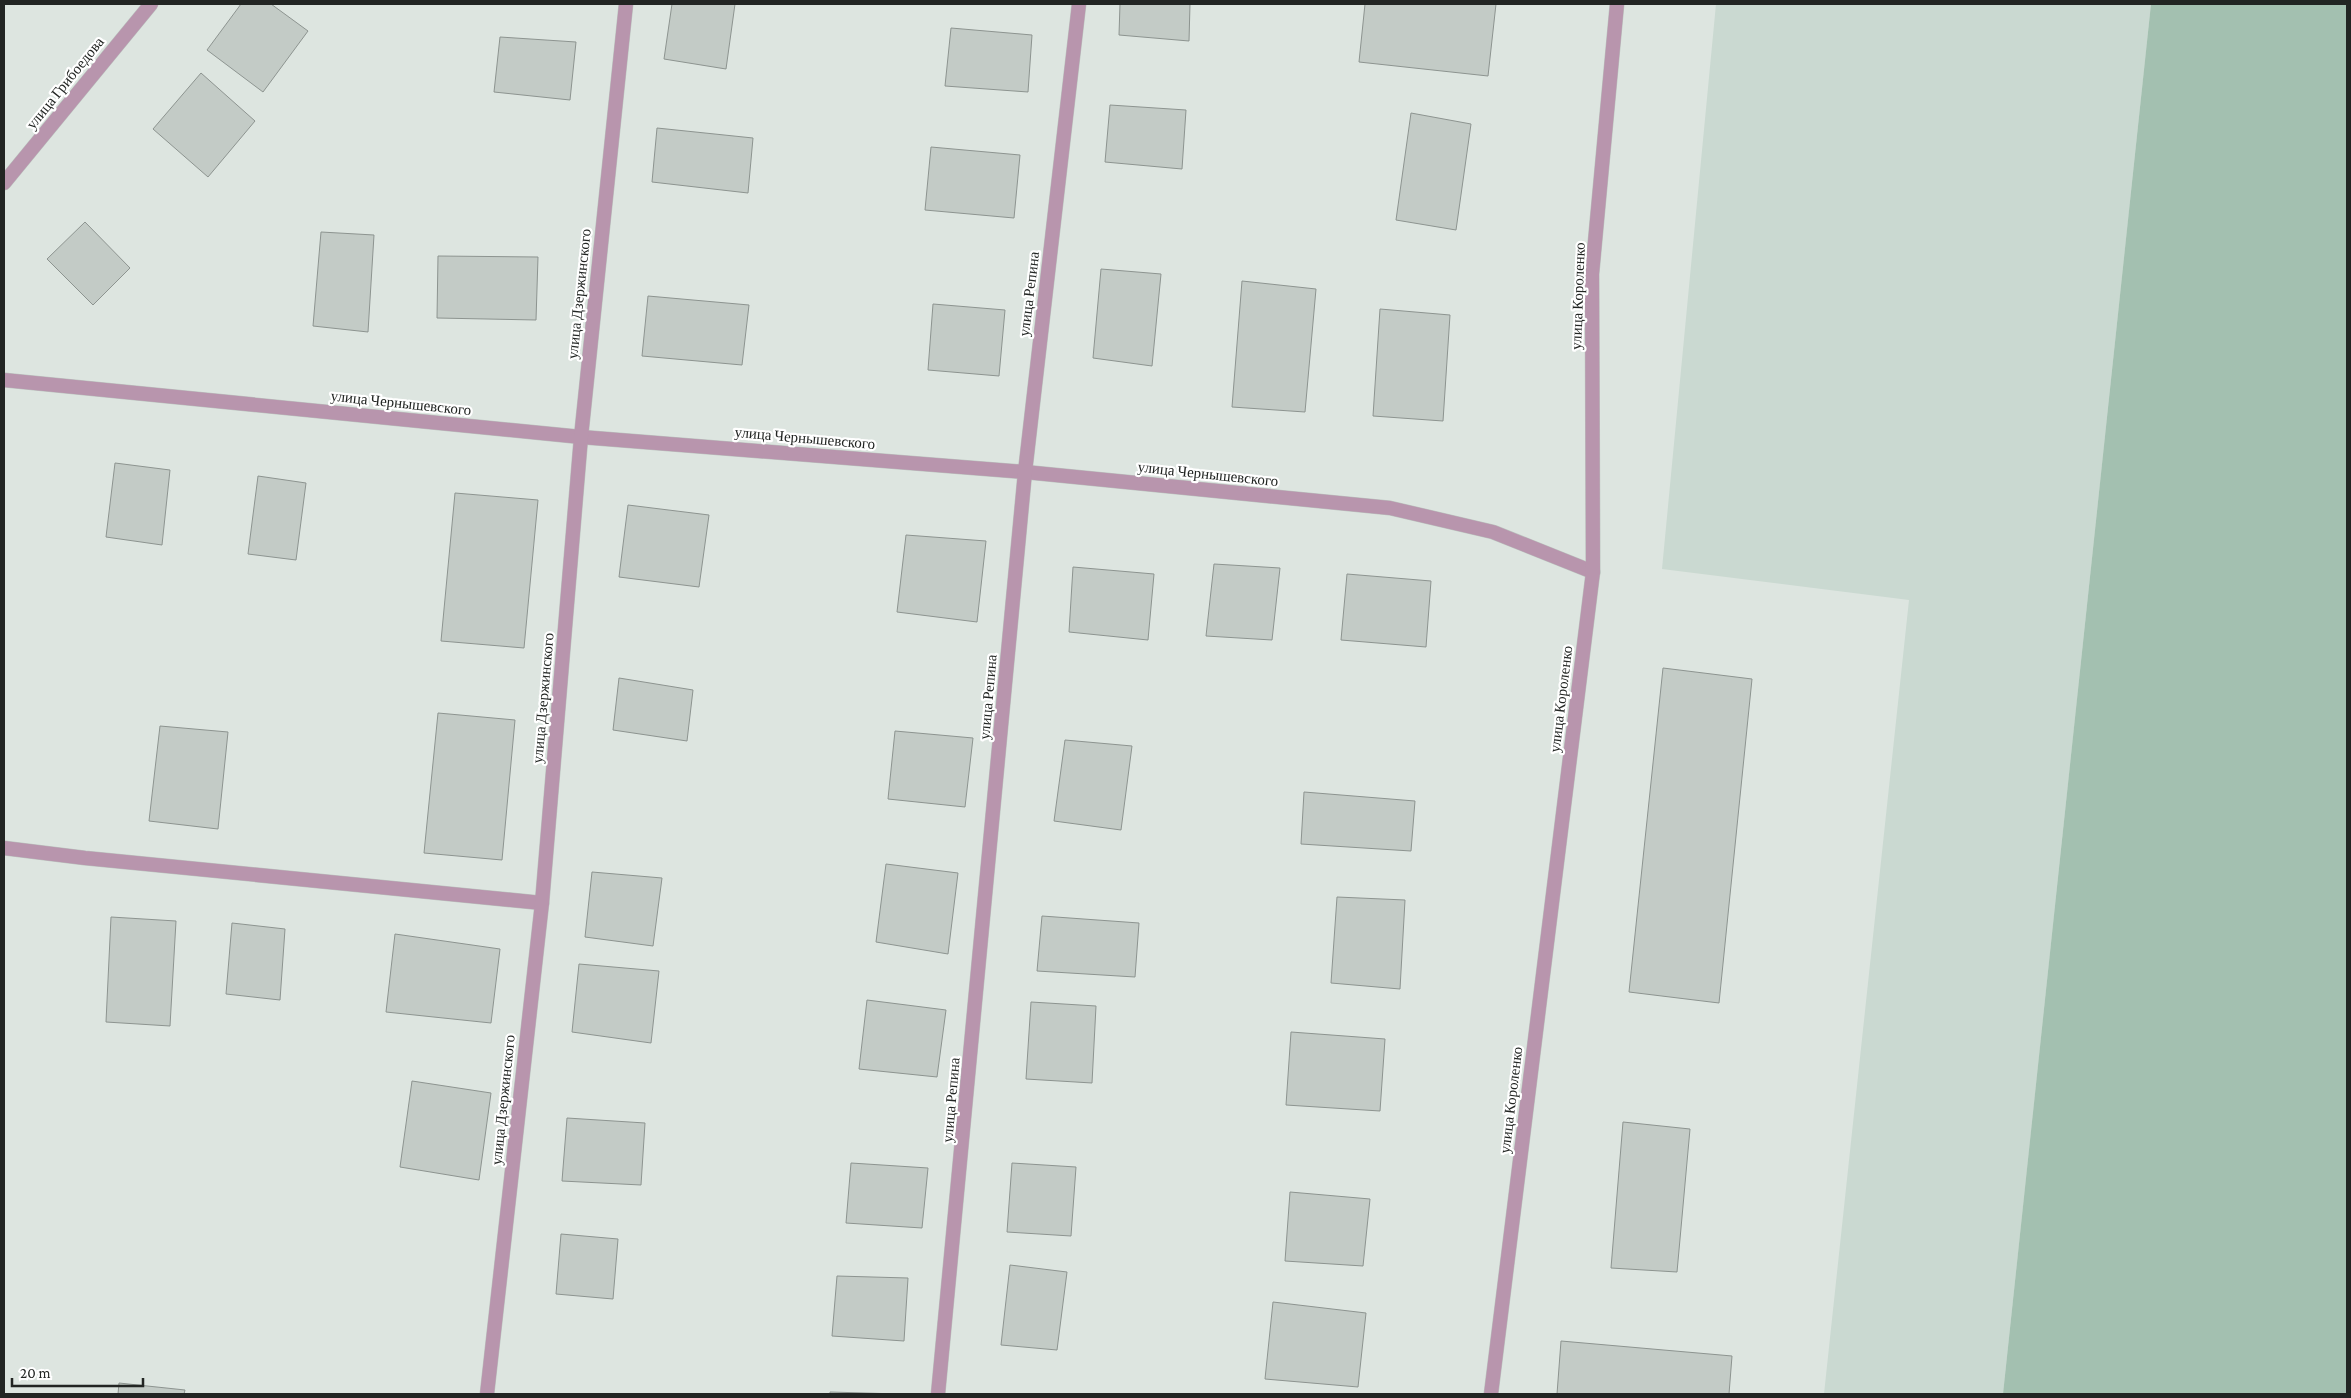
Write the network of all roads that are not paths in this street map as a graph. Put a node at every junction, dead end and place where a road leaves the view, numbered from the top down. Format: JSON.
{"nodes":[{"id":1,"x":151,"y":4,"type":"edge"},
{"id":2,"x":626,"y":4,"type":"edge"},
{"id":3,"x":1079,"y":4,"type":"edge"},
{"id":4,"x":1618,"y":4,"type":"edge"},
{"id":5,"x":4,"y":183,"type":"edge"},
{"id":6,"x":4,"y":380,"type":"edge"},
{"id":7,"x":580,"y":437,"type":"junction"},
{"id":8,"x":1025,"y":472,"type":"junction"},
{"id":9,"x":1593,"y":572,"type":"junction"},
{"id":10,"x":4,"y":848,"type":"edge"},
{"id":11,"x":542,"y":903,"type":"junction"},
{"id":12,"x":487,"y":1394,"type":"edge"},
{"id":13,"x":938,"y":1394,"type":"edge"},
{"id":14,"x":1491,"y":1394,"type":"edge"}],
"edges":[{"from":1,"to":5,"type":"street","name":"улица Грибоедова"},
{"from":2,"to":7,"type":"street","name":"улица Дзержинского"},
{"from":3,"to":8,"type":"street","name":"улица Репина"},
{"from":4,"to":9,"type":"street","name":"улица Короленко"},
{"from":6,"to":7,"type":"street","name":"улица Чернышевского"},
{"from":7,"to":8,"type":"street","name":"улица Чернышевского"},
{"from":7,"to":11,"type":"street","name":"улица Дзержинского"},
{"from":8,"to":9,"type":"street","name":"улица Чернышевского"},
{"from":8,"to":13,"type":"street","name":"улица Репина"},
{"from":9,"to":14,"type":"street","name":"улица Короленко"},
{"from":10,"to":11,"type":"street"},
{"from":11,"to":12,"type":"street","name":"улица Дзержинского"}]}
